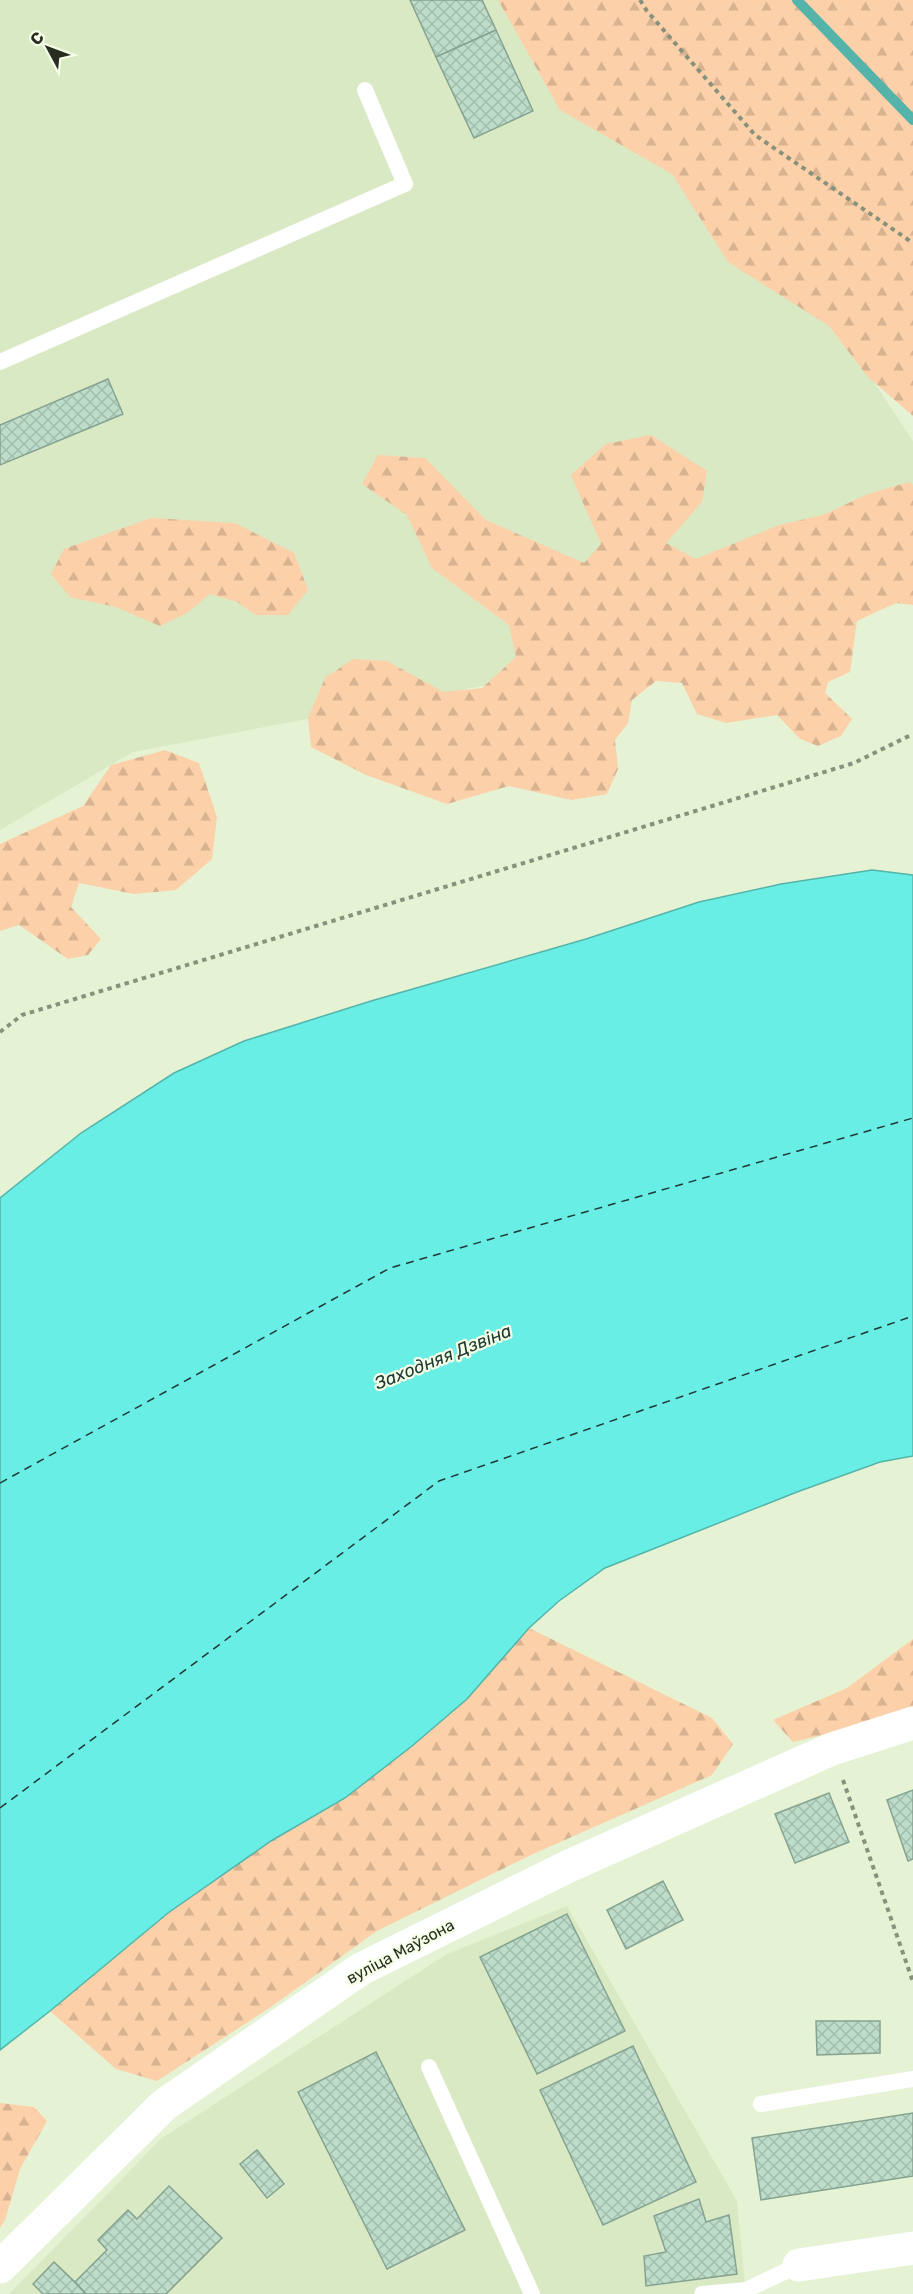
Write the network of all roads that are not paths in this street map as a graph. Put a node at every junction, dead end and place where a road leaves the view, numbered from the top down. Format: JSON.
{"nodes":[{"id":1,"x":365,"y":90,"type":"dead end"},
{"id":2,"x":0,"y":362,"type":"edge"},
{"id":3,"x":913,"y":1723,"type":"edge"},
{"id":4,"x":429,"y":2067,"type":"dead end"},
{"id":5,"x":913,"y":2079,"type":"edge"},
{"id":6,"x":761,"y":2104,"type":"dead end"},
{"id":7,"x":913,"y":2248,"type":"edge"},
{"id":8,"x":800,"y":2265,"type":"joint"},
{"id":9,"x":0,"y":2267,"type":"edge"},
{"id":10,"x":532,"y":2294,"type":"edge"},
{"id":11,"x":702,"y":2294,"type":"edge"}],
"edges":[{"from":1,"to":2,"type":"lane"},
{"from":3,"to":9,"type":"street","name":"вуліца Маўзона"},
{"from":4,"to":10,"type":"lane"},
{"from":5,"to":6,"type":"lane"},
{"from":7,"to":8,"type":"street"},
{"from":8,"to":11,"type":"lane"}]}
